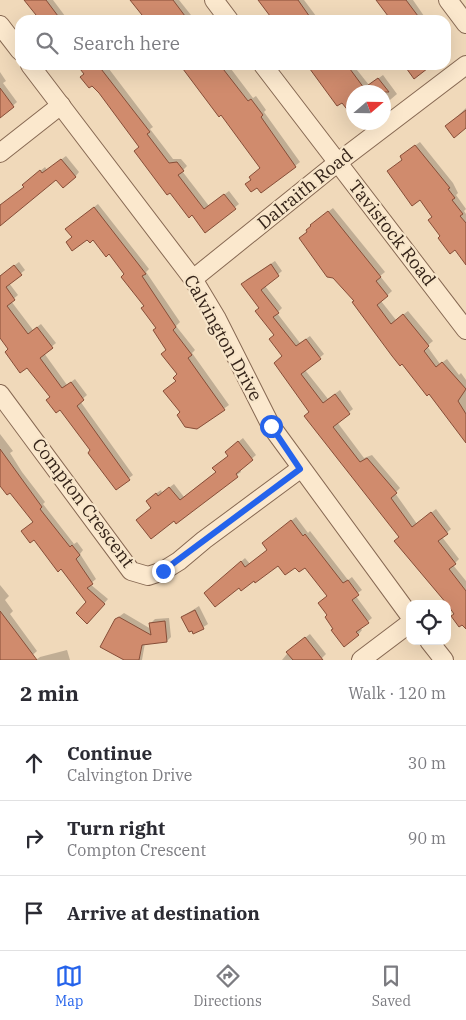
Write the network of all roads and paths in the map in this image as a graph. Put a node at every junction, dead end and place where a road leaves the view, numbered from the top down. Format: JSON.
{"nodes":[{"id":1,"x":214,"y":0,"type":"edge"},
{"id":2,"x":448,"y":0,"type":"edge"},
{"id":3,"x":225,"y":15,"type":"edge"},
{"id":4,"x":466,"y":24,"type":"edge"},
{"id":5,"x":0,"y":25,"type":"edge"},
{"id":6,"x":15,"y":45,"type":"edge"},
{"id":7,"x":466,"y":65,"type":"edge"},
{"id":8,"x":34,"y":70,"type":"edge"},
{"id":9,"x":268,"y":70,"type":"edge"},
{"id":10,"x":60,"y":105,"type":"junction"},
{"id":11,"x":0,"y":153,"type":"edge"},
{"id":12,"x":337,"y":163,"type":"junction"},
{"id":13,"x":193,"y":279,"type":"junction"},
{"id":14,"x":466,"y":330,"type":"edge"},
{"id":15,"x":0,"y":394,"type":"edge"},
{"id":16,"x":300,"y":469,"type":"junction"},
{"id":17,"x":406,"y":611,"type":"edge"},
{"id":18,"x":406,"y":626,"type":"edge"},
{"id":19,"x":432,"y":645,"type":"edge"},
{"id":20,"x":361,"y":660,"type":"edge"},
{"id":21,"x":444,"y":660,"type":"edge"}],
"edges":[{"from":1,"to":3,"type":"street"},
{"from":2,"to":4,"type":"street"},
{"from":5,"to":6,"type":"street"},
{"from":7,"to":12,"type":"street","name":"Dalraith Road"},
{"from":8,"to":10,"type":"street","name":"Calvington Drive"},
{"from":9,"to":12,"type":"street","name":"Tavistock Road"},
{"from":10,"to":11,"type":"street"},
{"from":10,"to":13,"type":"street","name":"Calvington Drive"},
{"from":12,"to":13,"type":"street","name":"Dalraith Road"},
{"from":12,"to":14,"type":"street","name":"Tavistock Road"},
{"from":13,"to":16,"type":"street","name":"Calvington Drive"},
{"from":15,"to":16,"type":"street","name":"Compton Crescent"},
{"from":16,"to":17,"type":"street","name":"Calvington Drive"},
{"from":18,"to":20,"type":"street"},
{"from":19,"to":21,"type":"street"}]}
